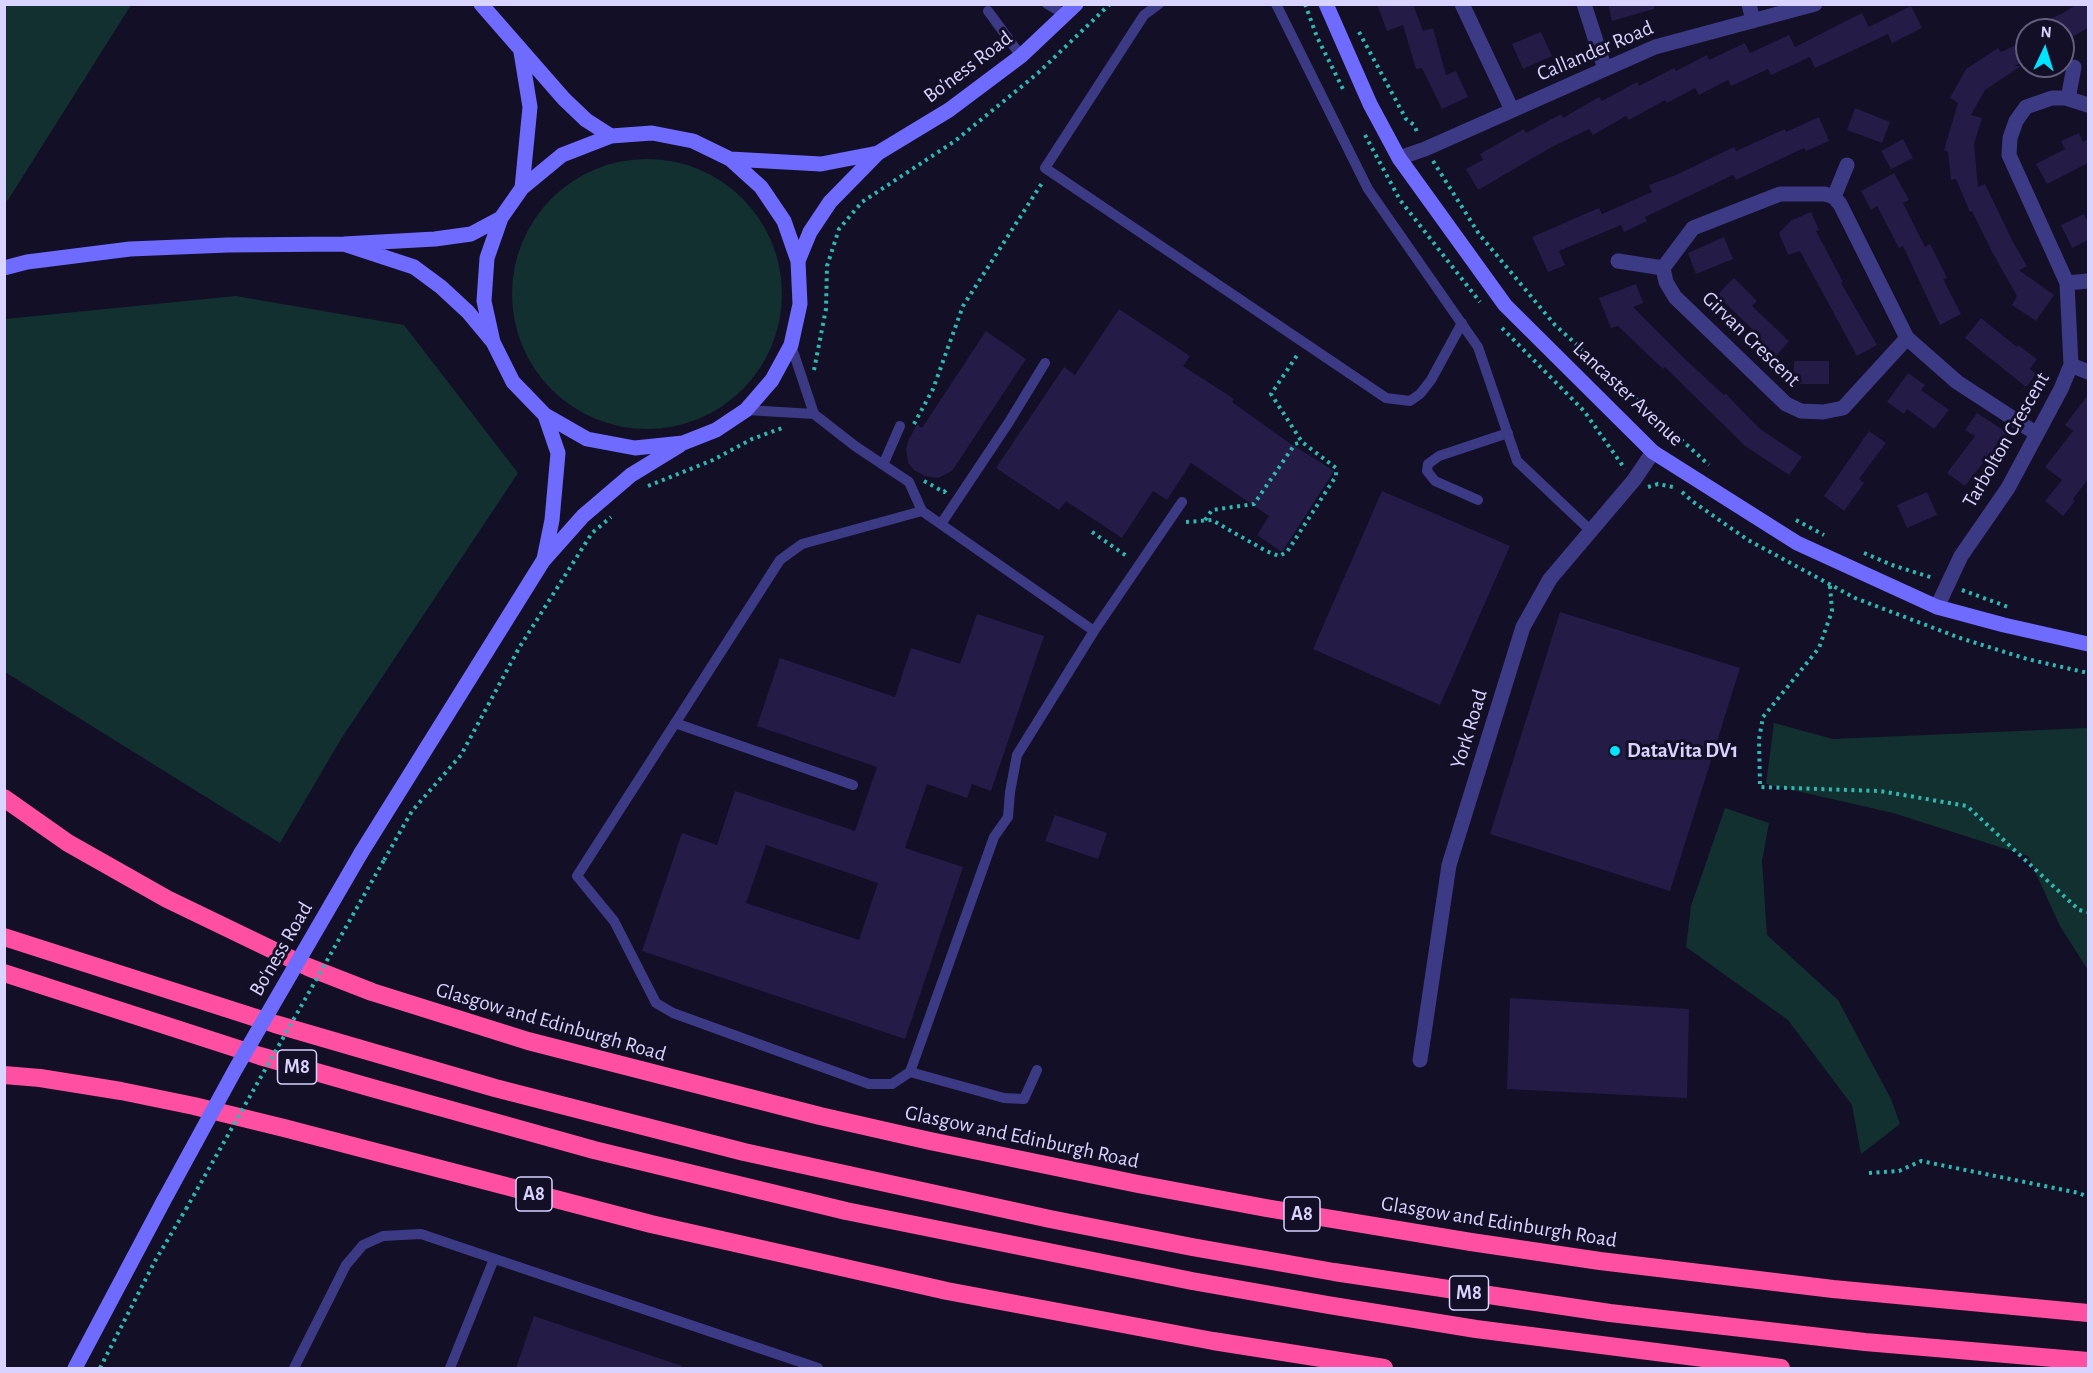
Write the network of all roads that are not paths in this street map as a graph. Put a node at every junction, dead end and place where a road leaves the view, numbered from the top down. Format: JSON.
{"nodes":[{"id":1,"x":481,"y":4,"type":"edge"},
{"id":2,"x":1047,"y":4,"type":"edge"},
{"id":3,"x":1159,"y":4,"type":"edge"},
{"id":4,"x":1276,"y":4,"type":"edge"},
{"id":5,"x":1326,"y":4,"type":"edge"},
{"id":6,"x":1462,"y":4,"type":"edge"},
{"id":7,"x":1584,"y":4,"type":"edge"},
{"id":8,"x":1749,"y":4,"type":"edge"},
{"id":9,"x":1815,"y":4,"type":"edge"},
{"id":10,"x":1071,"y":10,"type":"edge"},
{"id":11,"x":988,"y":11,"type":"dead end"},
{"id":12,"x":1753,"y":21,"type":"junction"},
{"id":13,"x":521,"y":52,"type":"junction"},
{"id":14,"x":1021,"y":56,"type":"junction"},
{"id":15,"x":1605,"y":69,"type":"junction"},
{"id":16,"x":2072,"y":78,"type":"edge"},
{"id":17,"x":2068,"y":99,"type":"junction"},
{"id":18,"x":2088,"y":105,"type":"edge"},
{"id":19,"x":1512,"y":110,"type":"junction"},
{"id":20,"x":611,"y":136,"type":"junction"},
{"id":21,"x":878,"y":153,"type":"junction"},
{"id":22,"x":1399,"y":158,"type":"junction"},
{"id":23,"x":730,"y":159,"type":"junction"},
{"id":24,"x":1847,"y":165,"type":"dead end"},
{"id":25,"x":522,"y":188,"type":"junction"},
{"id":26,"x":1834,"y":197,"type":"junction"},
{"id":27,"x":501,"y":218,"type":"junction"},
{"id":28,"x":344,"y":244,"type":"junction"},
{"id":29,"x":798,"y":261,"type":"junction"},
{"id":30,"x":1618,"y":261,"type":"dead end"},
{"id":31,"x":4,"y":268,"type":"edge"},
{"id":32,"x":1663,"y":268,"type":"junction"},
{"id":33,"x":2088,"y":281,"type":"edge"},
{"id":34,"x":2067,"y":283,"type":"junction"},
{"id":35,"x":1462,"y":323,"type":"junction"},
{"id":36,"x":1907,"y":338,"type":"junction"},
{"id":37,"x":493,"y":342,"type":"junction"},
{"id":38,"x":791,"y":345,"type":"junction"},
{"id":39,"x":1046,"y":363,"type":"dead end"},
{"id":40,"x":2072,"y":365,"type":"junction"},
{"id":41,"x":2088,"y":372,"type":"edge"},
{"id":42,"x":746,"y":410,"type":"junction"},
{"id":43,"x":813,"y":414,"type":"junction"},
{"id":44,"x":545,"y":415,"type":"junction"},
{"id":45,"x":900,"y":426,"type":"dead end"},
{"id":46,"x":1508,"y":433,"type":"junction"},
{"id":47,"x":2037,"y":434,"type":"junction"},
{"id":48,"x":683,"y":443,"type":"junction"},
{"id":49,"x":1653,"y":452,"type":"junction"},
{"id":50,"x":883,"y":465,"type":"junction"},
{"id":51,"x":1478,"y":500,"type":"dead end"},
{"id":52,"x":1182,"y":502,"type":"dead end"},
{"id":53,"x":922,"y":511,"type":"junction"},
{"id":54,"x":941,"y":524,"type":"junction"},
{"id":55,"x":1591,"y":531,"type":"junction"},
{"id":56,"x":543,"y":561,"type":"junction"},
{"id":57,"x":1937,"y":607,"type":"junction"},
{"id":58,"x":1094,"y":631,"type":"junction"},
{"id":59,"x":2088,"y":644,"type":"edge"},
{"id":60,"x":675,"y":723,"type":"junction"},
{"id":61,"x":853,"y":785,"type":"dead end"},
{"id":62,"x":4,"y":798,"type":"edge"},
{"id":63,"x":4,"y":937,"type":"edge"},
{"id":64,"x":4,"y":973,"type":"edge"},
{"id":65,"x":1420,"y":1060,"type":"dead end"},
{"id":66,"x":1037,"y":1070,"type":"dead end"},
{"id":67,"x":910,"y":1072,"type":"junction"},
{"id":68,"x":4,"y":1075,"type":"edge"},
{"id":69,"x":494,"y":1259,"type":"junction"},
{"id":70,"x":2088,"y":1313,"type":"edge"},
{"id":71,"x":2088,"y":1361,"type":"edge"},
{"id":72,"x":75,"y":1368,"type":"edge"},
{"id":73,"x":294,"y":1368,"type":"edge"},
{"id":74,"x":450,"y":1368,"type":"edge"},
{"id":75,"x":818,"y":1368,"type":"edge"},
{"id":76,"x":1384,"y":1368,"type":"edge"},
{"id":77,"x":1781,"y":1368,"type":"edge"}],
"edges":[{"from":1,"to":13,"type":"main road"},
{"from":2,"to":10,"type":"lane"},
{"from":3,"to":35,"type":"lane"},
{"from":4,"to":35,"type":"lane"},
{"from":5,"to":22,"type":"main road","name":"Lancaster Avenue"},
{"from":6,"to":19,"type":"street"},
{"from":7,"to":15,"type":"street"},
{"from":8,"to":12,"type":"street"},
{"from":9,"to":12,"type":"street","name":"Callander Road"},
{"from":10,"to":14,"type":"main road","name":"Bo'ness Road"},
{"from":11,"to":14,"type":"lane"},
{"from":12,"to":15,"type":"street","name":"Callander Road"},
{"from":13,"to":20,"type":"main road"},
{"from":13,"to":25,"type":"main road"},
{"from":14,"to":21,"type":"main road","name":"Bo'ness Road"},
{"from":15,"to":19,"type":"street","name":"Callander Road"},
{"from":16,"to":17,"type":"street"},
{"from":17,"to":18,"type":"street","name":"Tarbolton Crescent"},
{"from":17,"to":34,"type":"street","name":"Tarbolton Crescent"},
{"from":19,"to":22,"type":"street","name":"Callander Road"},
{"from":20,"to":23,"type":"main road"},
{"from":20,"to":25,"type":"main road"},
{"from":21,"to":23,"type":"main road","name":"Bo'ness Road"},
{"from":21,"to":29,"type":"main road","name":"Bo'ness Road"},
{"from":22,"to":49,"type":"main road","name":"Lancaster Avenue"},
{"from":23,"to":29,"type":"main road"},
{"from":24,"to":26,"type":"street"},
{"from":25,"to":27,"type":"main road"},
{"from":26,"to":32,"type":"street"},
{"from":26,"to":36,"type":"street"},
{"from":27,"to":28,"type":"main road"},
{"from":27,"to":37,"type":"main road"},
{"from":28,"to":31,"type":"main road"},
{"from":28,"to":37,"type":"main road"},
{"from":29,"to":38,"type":"main road"},
{"from":30,"to":32,"type":"street"},
{"from":32,"to":36,"type":"street","name":"Girvan Crescent"},
{"from":33,"to":34,"type":"street"},
{"from":34,"to":40,"type":"street","name":"Tarbolton Crescent"},
{"from":35,"to":46,"type":"lane"},
{"from":36,"to":47,"type":"street"},
{"from":37,"to":44,"type":"main road"},
{"from":38,"to":42,"type":"main road"},
{"from":38,"to":43,"type":"lane"},
{"from":39,"to":54,"type":"lane"},
{"from":40,"to":41,"type":"street"},
{"from":40,"to":47,"type":"street","name":"Tarbolton Crescent"},
{"from":42,"to":43,"type":"lane"},
{"from":42,"to":48,"type":"main road"},
{"from":43,"to":50,"type":"lane"},
{"from":44,"to":48,"type":"main road"},
{"from":44,"to":56,"type":"main road","name":"Bo'ness Road"},
{"from":45,"to":50,"type":"lane"},
{"from":46,"to":51,"type":"lane"},
{"from":46,"to":55,"type":"lane"},
{"from":47,"to":57,"type":"street","name":"Tarbolton Crescent"},
{"from":48,"to":56,"type":"main road","name":"Bo'ness Road"},
{"from":49,"to":55,"type":"street","name":"York Road"},
{"from":49,"to":57,"type":"main road","name":"Lancaster Avenue"},
{"from":50,"to":53,"type":"lane"},
{"from":52,"to":58,"type":"lane"},
{"from":53,"to":54,"type":"lane"},
{"from":53,"to":60,"type":"lane"},
{"from":54,"to":58,"type":"lane"},
{"from":55,"to":65,"type":"street","name":"York Road"},
{"from":56,"to":72,"type":"main road","name":"Bo'ness Road","bridge":true},
{"from":57,"to":59,"type":"main road","name":"Lancaster Avenue"},
{"from":58,"to":67,"type":"lane"},
{"from":60,"to":61,"type":"lane"},
{"from":60,"to":67,"type":"lane"},
{"from":62,"to":70,"type":"highway","name":"Glasgow and Edinburgh Road","number":"A8"},
{"from":63,"to":71,"type":"highway","number":"M8"},
{"from":64,"to":77,"type":"highway","number":"M8"},
{"from":66,"to":67,"type":"lane"},
{"from":68,"to":76,"type":"highway","number":"A8"},
{"from":69,"to":73,"type":"lane"},
{"from":69,"to":74,"type":"lane"},
{"from":69,"to":75,"type":"lane"}]}
